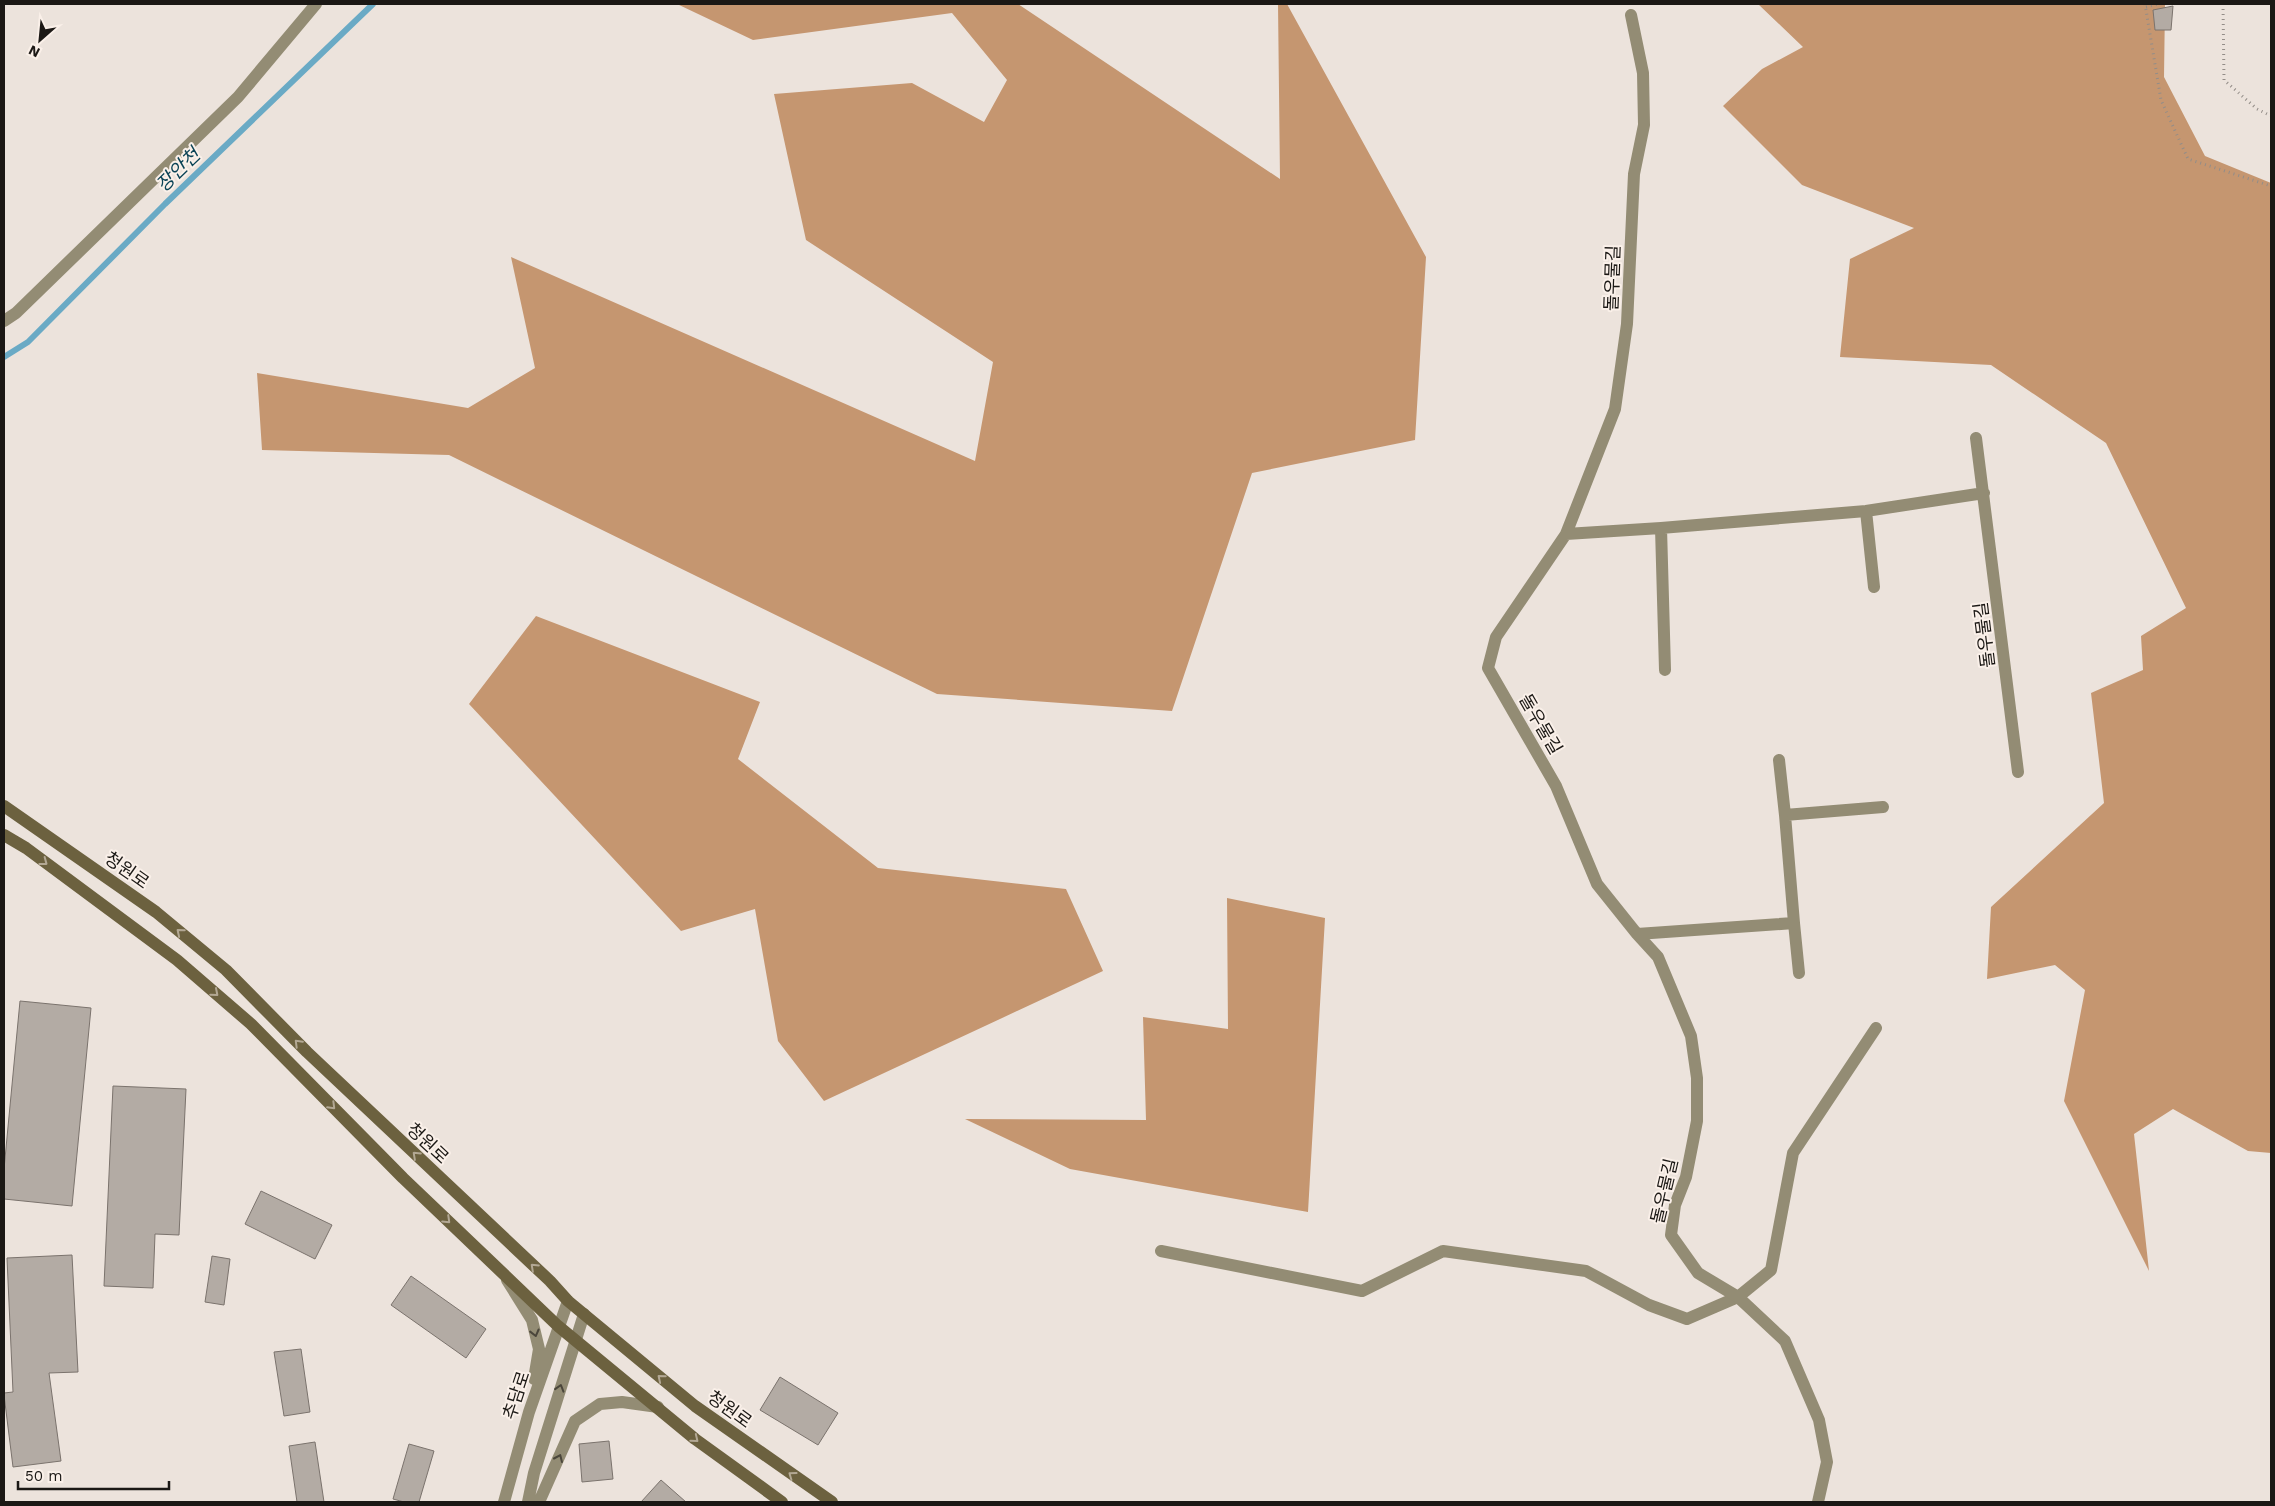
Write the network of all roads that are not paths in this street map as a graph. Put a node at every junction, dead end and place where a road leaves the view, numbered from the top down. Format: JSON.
{"nodes":[{"id":1,"x":316,"y":4,"type":"edge"},
{"id":2,"x":1631,"y":15,"type":"dead end"},
{"id":3,"x":4,"y":321,"type":"edge"},
{"id":4,"x":1976,"y":438,"type":"dead end"},
{"id":5,"x":1984,"y":493,"type":"junction"},
{"id":6,"x":1866,"y":511,"type":"junction"},
{"id":7,"x":1661,"y":528,"type":"junction"},
{"id":8,"x":1566,"y":534,"type":"junction"},
{"id":9,"x":1874,"y":588,"type":"dead end"},
{"id":10,"x":1665,"y":670,"type":"dead end"},
{"id":11,"x":1780,"y":760,"type":"dead end"},
{"id":12,"x":2018,"y":772,"type":"dead end"},
{"id":13,"x":4,"y":806,"type":"edge"},
{"id":14,"x":1883,"y":807,"type":"dead end"},
{"id":15,"x":1785,"y":815,"type":"junction"},
{"id":16,"x":4,"y":835,"type":"edge"},
{"id":17,"x":1794,"y":923,"type":"junction"},
{"id":18,"x":1637,"y":934,"type":"junction"},
{"id":19,"x":1799,"y":972,"type":"dead end"},
{"id":20,"x":1876,"y":1028,"type":"dead end"},
{"id":21,"x":1160,"y":1251,"type":"dead end"},
{"id":22,"x":504,"y":1276,"type":"junction"},
{"id":23,"x":1738,"y":1297,"type":"junction"},
{"id":24,"x":568,"y":1301,"type":"junction"},
{"id":25,"x":584,"y":1314,"type":"junction"},
{"id":26,"x":558,"y":1326,"type":"junction"},
{"id":27,"x":575,"y":1339,"type":"junction"},
{"id":28,"x":658,"y":1407,"type":"junction"},
{"id":29,"x":529,"y":1412,"type":"junction"},
{"id":30,"x":504,"y":1502,"type":"edge"},
{"id":31,"x":528,"y":1502,"type":"edge"},
{"id":32,"x":540,"y":1502,"type":"edge"},
{"id":33,"x":782,"y":1502,"type":"edge"},
{"id":34,"x":832,"y":1502,"type":"edge"},
{"id":35,"x":1818,"y":1502,"type":"edge"}],
"edges":[{"from":1,"to":3,"type":"street"},
{"from":2,"to":8,"type":"street","name":"돌우물길"},
{"from":4,"to":5,"type":"street","name":"돌우물길"},
{"from":5,"to":6,"type":"street"},
{"from":5,"to":12,"type":"street","name":"돌우물길"},
{"from":6,"to":7,"type":"street"},
{"from":6,"to":9,"type":"street"},
{"from":7,"to":8,"type":"street"},
{"from":7,"to":10,"type":"street"},
{"from":8,"to":18,"type":"street","name":"돌우물길"},
{"from":11,"to":15,"type":"street"},
{"from":24,"to":13,"type":"main road","name":"청원로","one_way":true},
{"from":14,"to":15,"type":"street"},
{"from":15,"to":17,"type":"street"},
{"from":16,"to":22,"type":"main road","one_way":true},
{"from":17,"to":18,"type":"street"},
{"from":17,"to":19,"type":"street"},
{"from":18,"to":23,"type":"street","name":"돌우물길"},
{"from":20,"to":23,"type":"street"},
{"from":21,"to":23,"type":"street"},
{"from":22,"to":26,"type":"main road"},
{"from":22,"to":29,"type":"street","one_way":true},
{"from":23,"to":35,"type":"street","name":"돌우물길"},
{"from":24,"to":25,"type":"main road","name":"청원로"},
{"from":24,"to":26,"type":"street","name":"추담로"},
{"from":25,"to":27,"type":"street"},
{"from":34,"to":25,"type":"main road","name":"청원로","one_way":true},
{"from":26,"to":27,"type":"main road"},
{"from":26,"to":29,"type":"street","name":"추담로"},
{"from":27,"to":28,"type":"main road"},
{"from":31,"to":27,"type":"street","one_way":true},
{"from":32,"to":28,"type":"street","one_way":true},
{"from":28,"to":33,"type":"main road","one_way":true},
{"from":29,"to":30,"type":"street","name":"추담로"}]}
